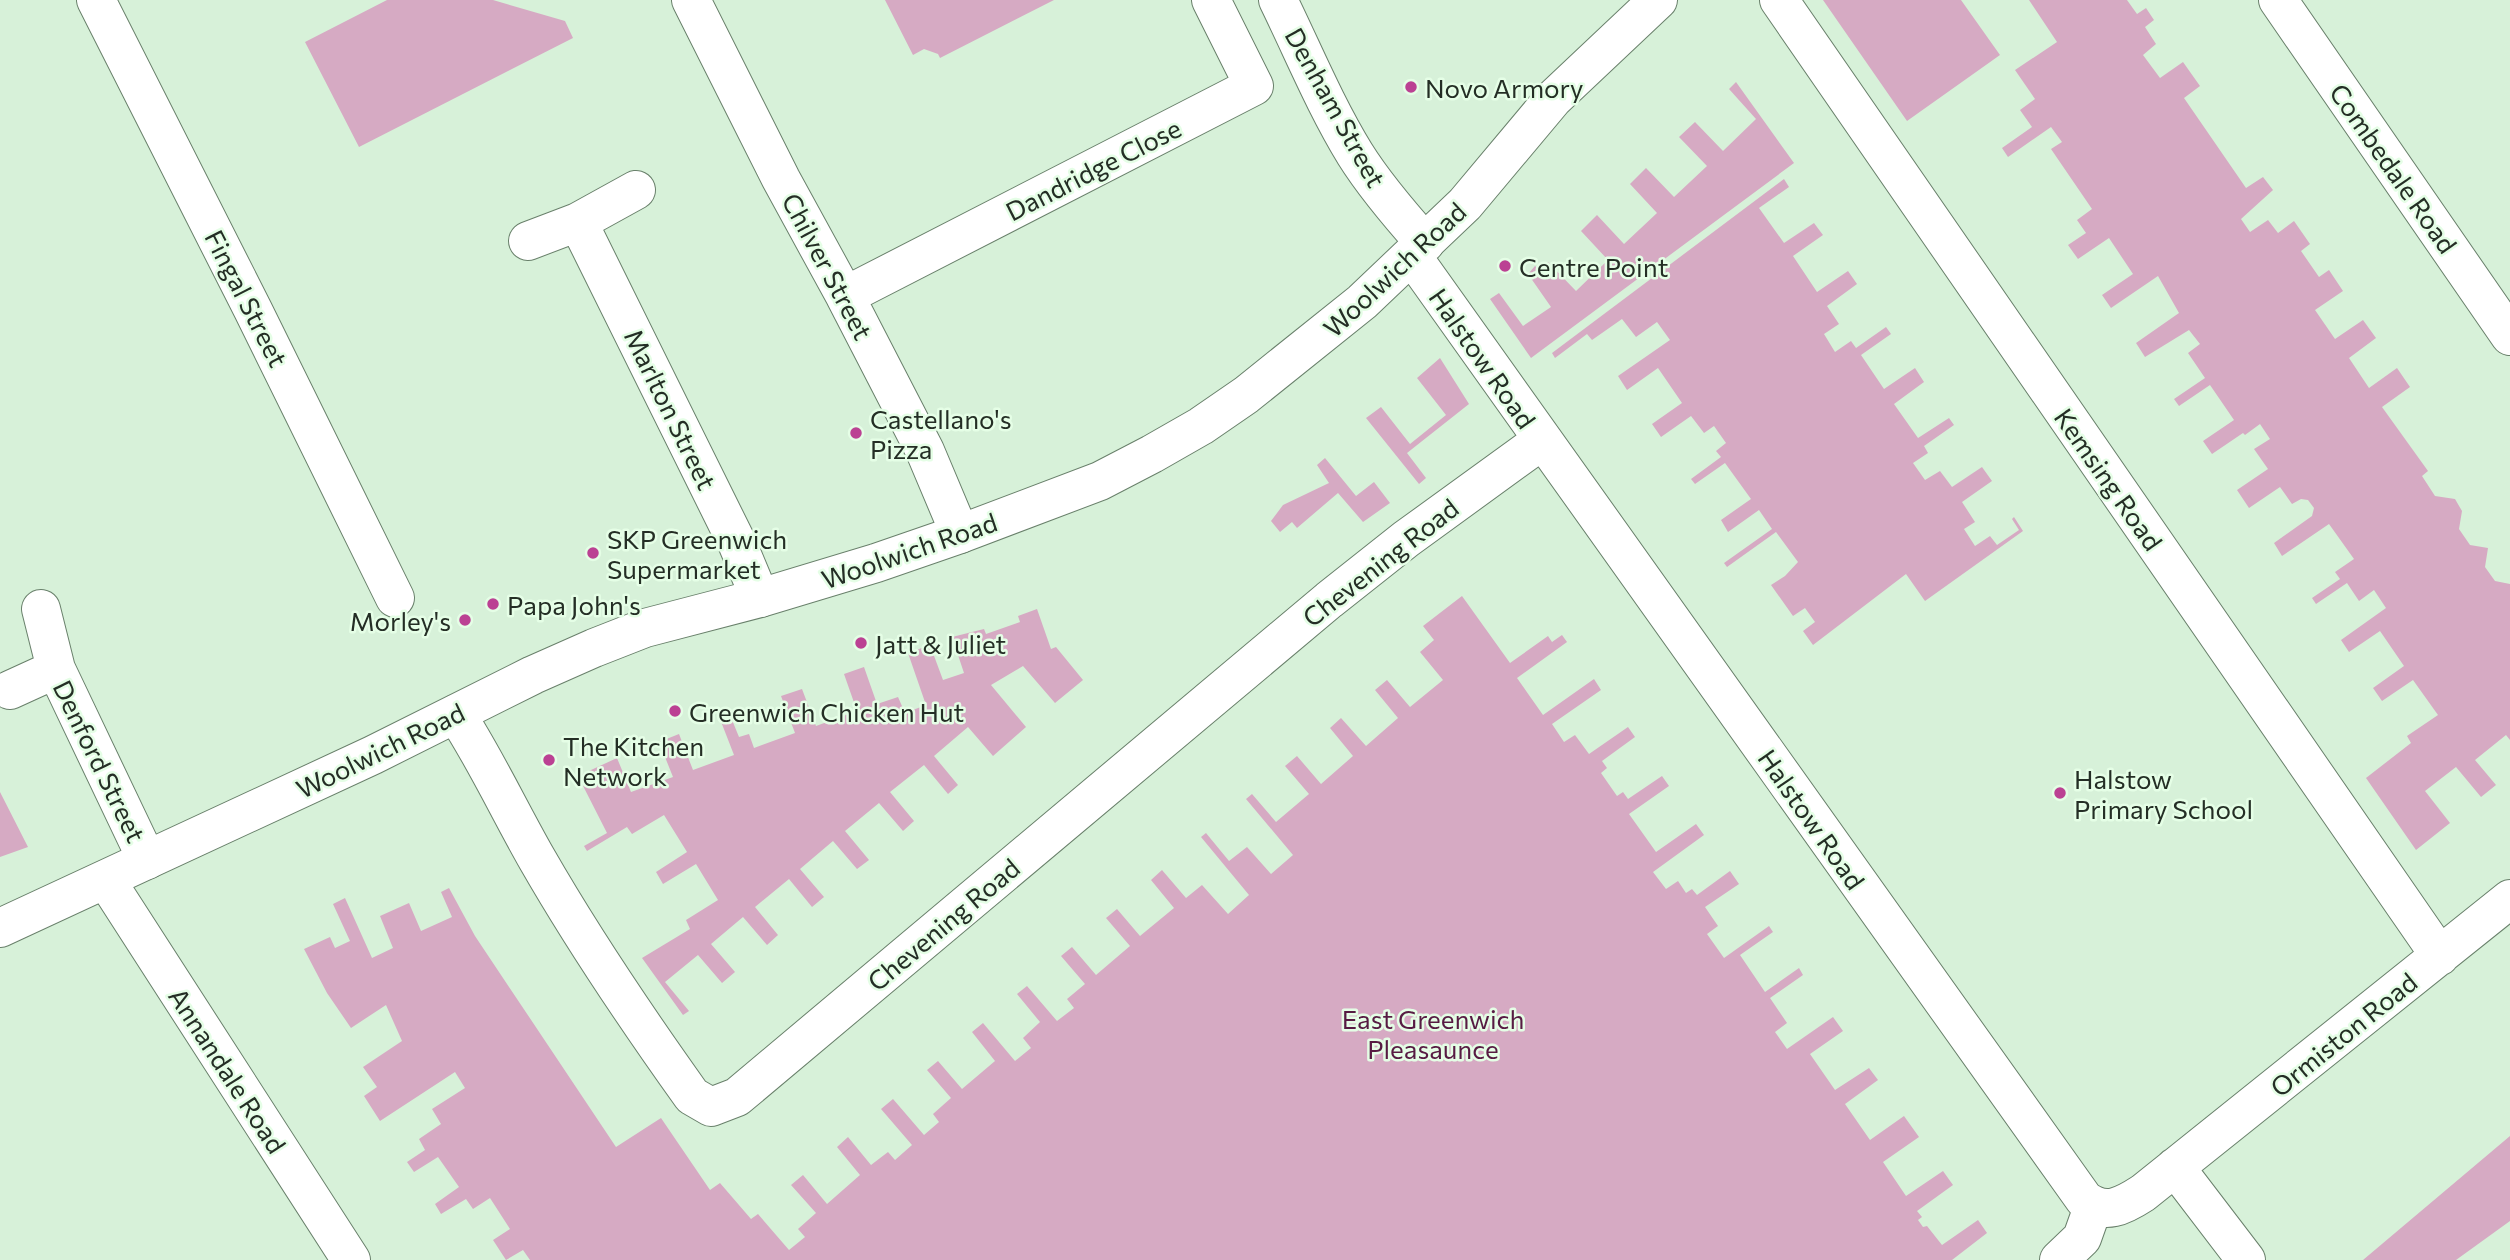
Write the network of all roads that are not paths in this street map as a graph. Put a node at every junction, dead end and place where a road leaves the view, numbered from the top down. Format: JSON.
{"nodes":[{"id":1,"x":96,"y":0,"type":"edge"},
{"id":2,"x":691,"y":0,"type":"edge"},
{"id":3,"x":1210,"y":0,"type":"edge"},
{"id":4,"x":1278,"y":0,"type":"edge"},
{"id":5,"x":1658,"y":0,"type":"edge"},
{"id":6,"x":1779,"y":0,"type":"edge"},
{"id":7,"x":2281,"y":1,"type":"edge"},
{"id":8,"x":636,"y":190,"type":"dead end"},
{"id":9,"x":578,"y":222,"type":"junction"},
{"id":10,"x":528,"y":241,"type":"dead end"},
{"id":11,"x":1418,"y":250,"type":"junction"},
{"id":12,"x":845,"y":296,"type":"junction"},
{"id":13,"x":2510,"y":336,"type":"edge"},
{"id":14,"x":1541,"y":441,"type":"junction"},
{"id":15,"x":960,"y":534,"type":"junction"},
{"id":16,"x":395,"y":598,"type":"dead end"},
{"id":17,"x":760,"y":598,"type":"junction"},
{"id":18,"x":41,"y":609,"type":"dead end"},
{"id":19,"x":56,"y":669,"type":"junction"},
{"id":20,"x":10,"y":690,"type":"dead end"},
{"id":21,"x":456,"y":714,"type":"junction"},
{"id":22,"x":147,"y":860,"type":"junction"},
{"id":23,"x":106,"y":880,"type":"junction"},
{"id":24,"x":2510,"y":899,"type":"edge"},
{"id":25,"x":0,"y":928,"type":"edge"},
{"id":26,"x":2440,"y":956,"type":"junction"},
{"id":27,"x":2175,"y":1167,"type":"junction"},
{"id":28,"x":2093,"y":1207,"type":"junction"},
{"id":29,"x":351,"y":1260,"type":"edge"},
{"id":30,"x":2059,"y":1260,"type":"edge"},
{"id":31,"x":2246,"y":1260,"type":"edge"}],
"edges":[{"from":1,"to":16,"type":"street","name":"Fingal Street"},
{"from":2,"to":12,"type":"street","name":"Chilver Street"},
{"from":3,"to":12,"type":"street","name":"Dandridge Close"},
{"from":4,"to":11,"type":"street","name":"Denham Street"},
{"from":5,"to":11,"type":"street","name":"Woolwich Road"},
{"from":6,"to":26,"type":"street","name":"Kemsing Road"},
{"from":7,"to":13,"type":"street","name":"Combedale Road"},
{"from":8,"to":9,"type":"street"},
{"from":9,"to":10,"type":"street"},
{"from":9,"to":17,"type":"street","name":"Marlton Street"},
{"from":11,"to":14,"type":"street","name":"Halstow Road"},
{"from":11,"to":15,"type":"street","name":"Woolwich Road"},
{"from":12,"to":15,"type":"street","name":"Chilver Street"},
{"from":14,"to":21,"type":"street","name":"Chevening Road"},
{"from":14,"to":28,"type":"street","name":"Halstow Road"},
{"from":15,"to":17,"type":"street","name":"Woolwich Road"},
{"from":17,"to":21,"type":"street","name":"Woolwich Road"},
{"from":18,"to":19,"type":"street"},
{"from":19,"to":20,"type":"street","name":"Denford Street"},
{"from":19,"to":22,"type":"street","name":"Denford Street"},
{"from":21,"to":22,"type":"street","name":"Woolwich Road"},
{"from":22,"to":23,"type":"street","name":"Woolwich Road"},
{"from":23,"to":25,"type":"street","name":"Woolwich Road"},
{"from":23,"to":29,"type":"street","name":"Annandale Road"},
{"from":24,"to":26,"type":"street","name":"Ormiston Road"},
{"from":26,"to":27,"type":"street","name":"Ormiston Road"},
{"from":27,"to":28,"type":"street"},
{"from":27,"to":31,"type":"street"},
{"from":28,"to":30,"type":"street"}]}
